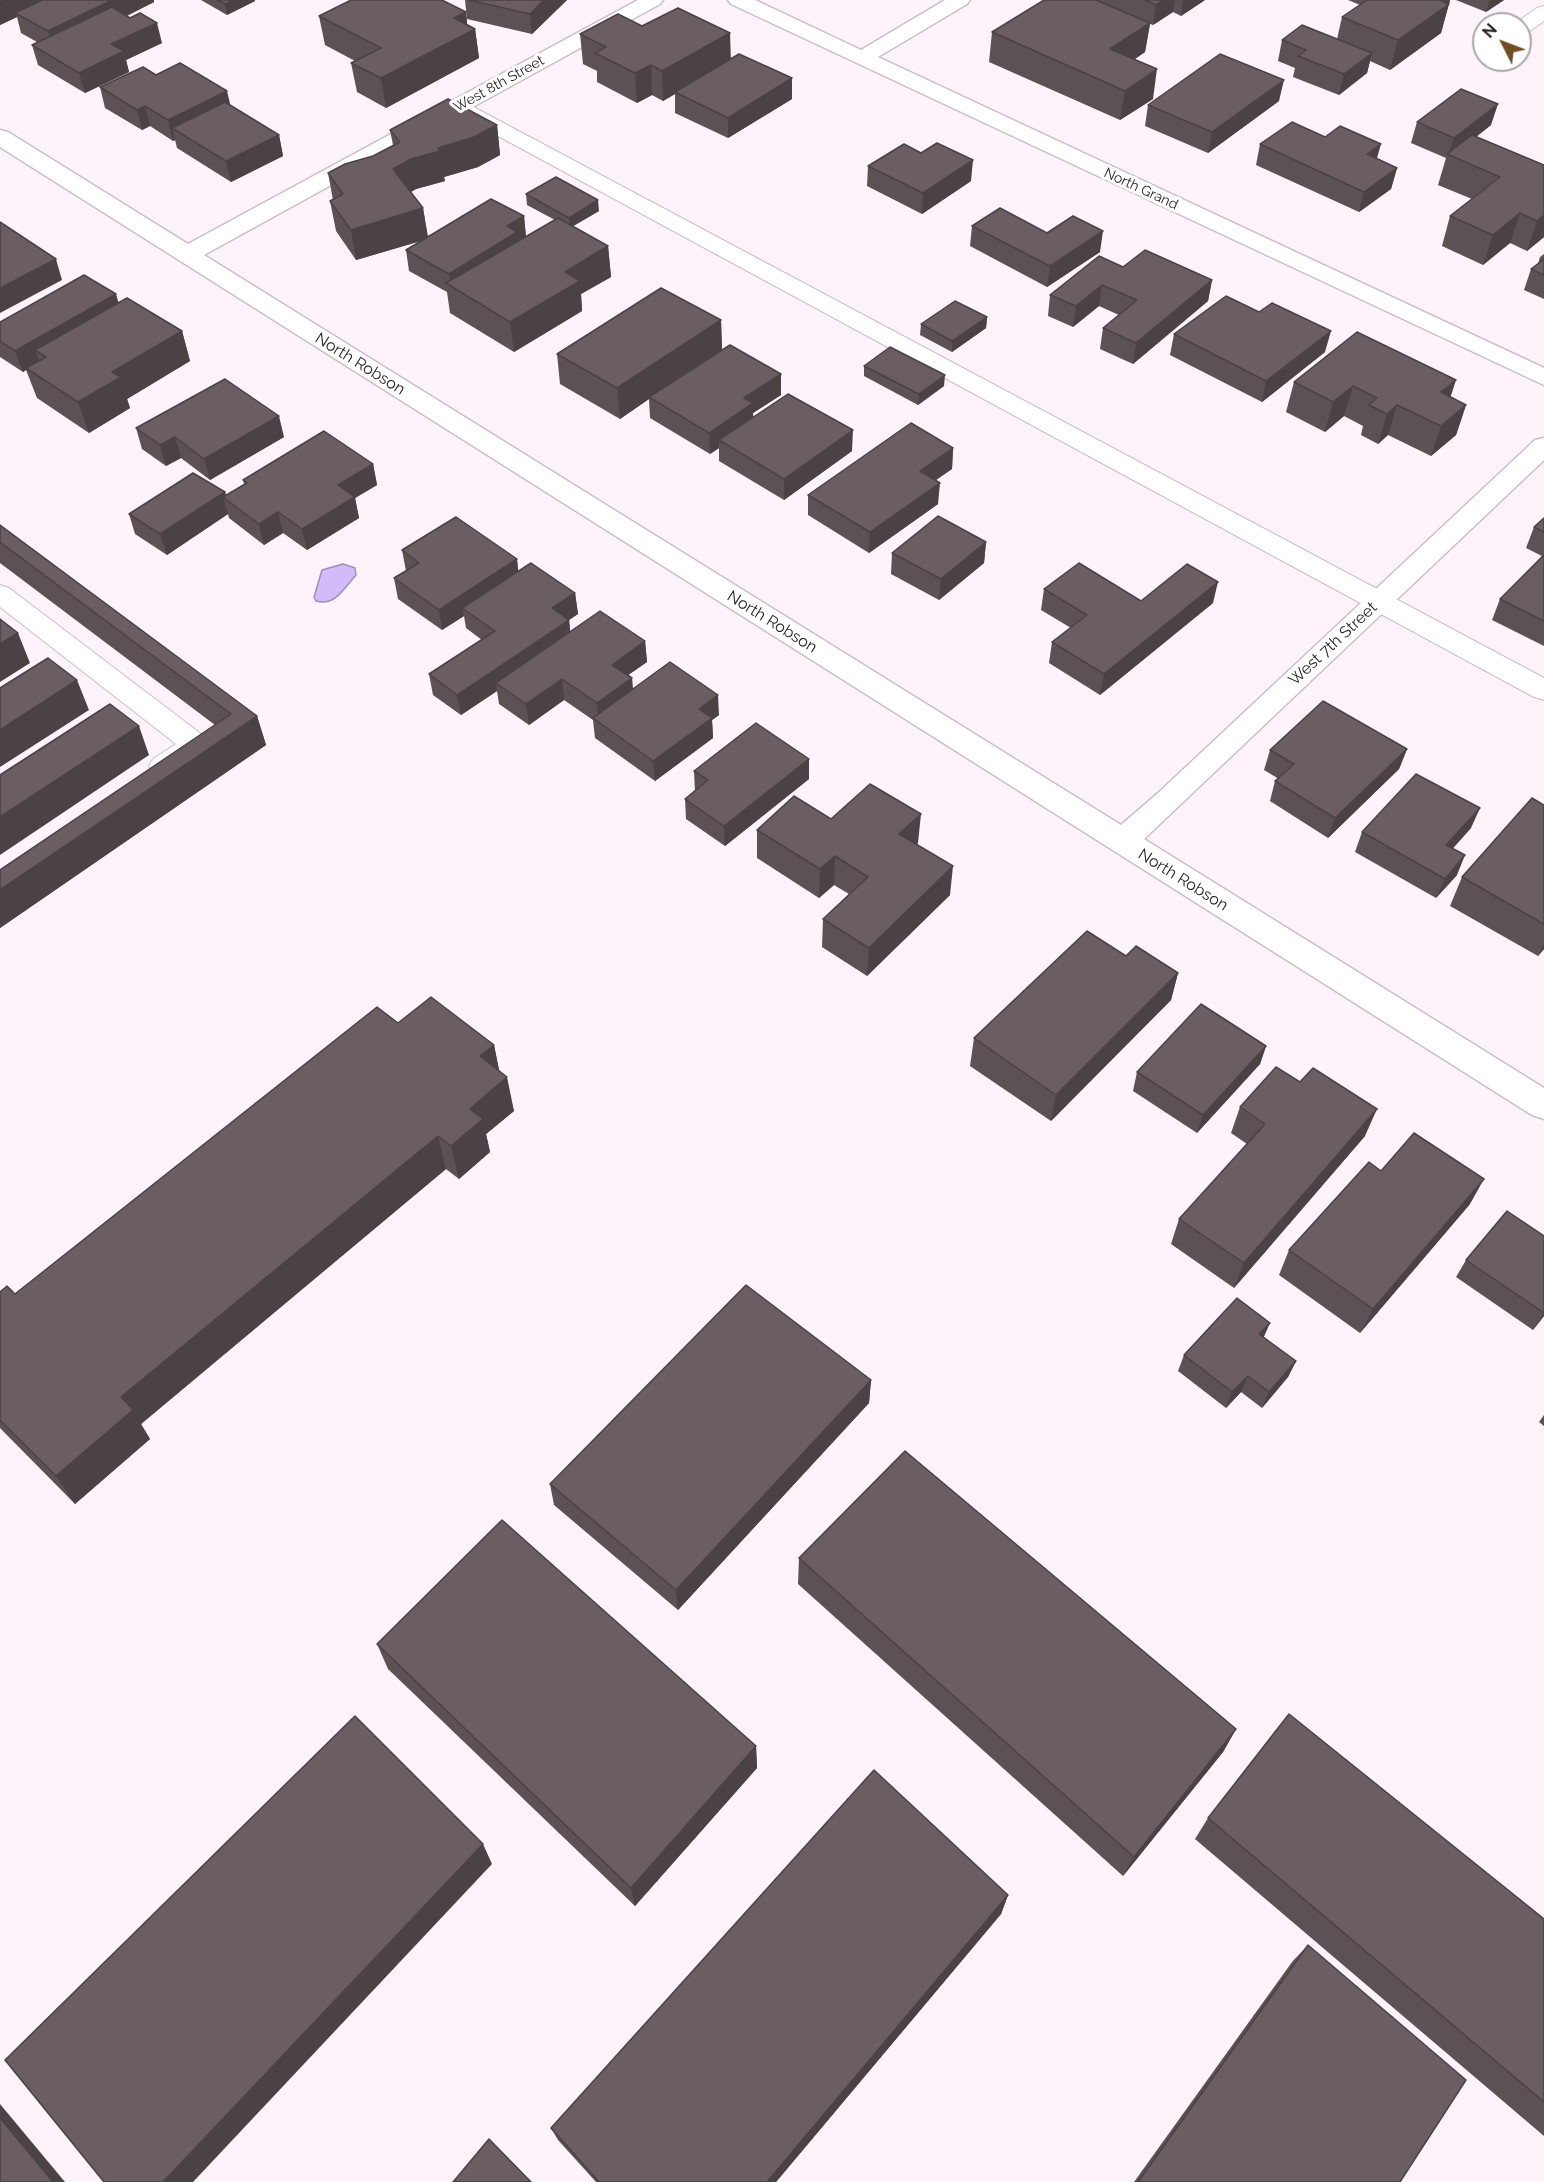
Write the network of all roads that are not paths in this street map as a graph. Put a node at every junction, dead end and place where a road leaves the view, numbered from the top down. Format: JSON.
{"nodes":[{"id":1,"x":653,"y":0,"type":"edge"},
{"id":2,"x":738,"y":0,"type":"edge"},
{"id":3,"x":960,"y":0,"type":"edge"},
{"id":4,"x":862,"y":58,"type":"junction"},
{"id":5,"x":458,"y":107,"type":"junction"},
{"id":6,"x":0,"y":137,"type":"edge"},
{"id":7,"x":186,"y":255,"type":"junction"},
{"id":8,"x":1544,"y":377,"type":"edge"},
{"id":9,"x":1544,"y":446,"type":"edge"},
{"id":10,"x":0,"y":594,"type":"edge"},
{"id":11,"x":1379,"y":601,"type":"junction"},
{"id":12,"x":1544,"y":690,"type":"edge"},
{"id":13,"x":146,"y":777,"type":"edge"},
{"id":14,"x":1122,"y":841,"type":"junction"},
{"id":15,"x":1544,"y":1106,"type":"edge"}],
"edges":[{"from":1,"to":5,"type":"street","name":"West 8th Street"},
{"from":2,"to":4,"type":"street","name":"North Grand"},
{"from":3,"to":4,"type":"street"},
{"from":4,"to":8,"type":"street","name":"North Grand"},
{"from":5,"to":7,"type":"street","name":"West 8th Street"},
{"from":5,"to":11,"type":"lane"},
{"from":6,"to":7,"type":"street","name":"North Robson"},
{"from":7,"to":14,"type":"street","name":"North Robson"},
{"from":9,"to":11,"type":"street","name":"West 7th Street"},
{"from":10,"to":13,"type":"lane"},
{"from":11,"to":12,"type":"lane"},
{"from":11,"to":14,"type":"street","name":"West 7th Street"},
{"from":14,"to":15,"type":"street","name":"North Robson"}]}
